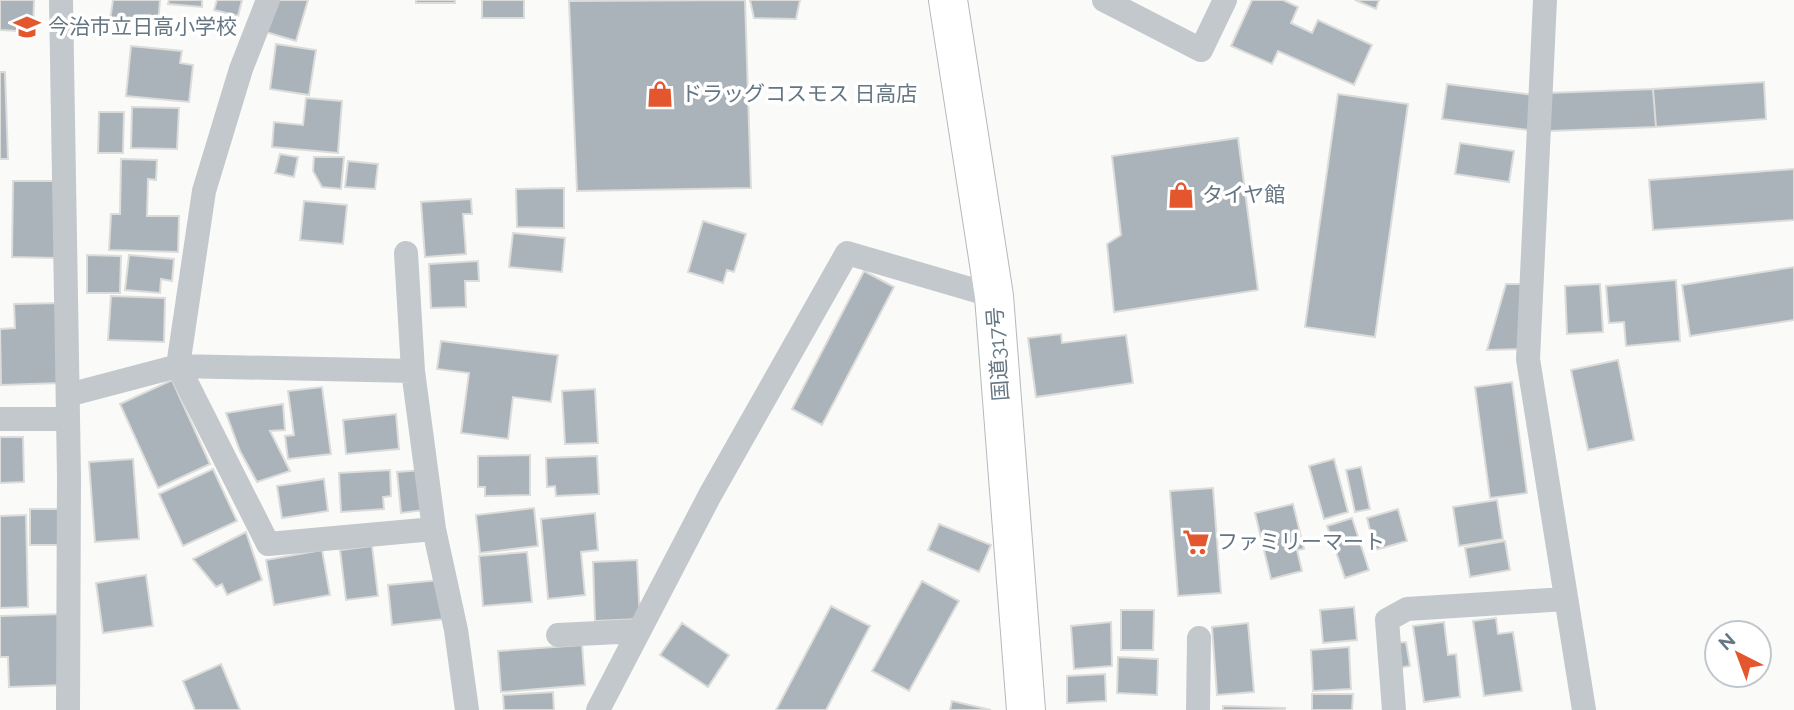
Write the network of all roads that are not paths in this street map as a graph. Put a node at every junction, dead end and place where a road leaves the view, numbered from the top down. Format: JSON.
{"nodes":[{"id":1,"x":61,"y":0,"type":"edge"},
{"id":2,"x":268,"y":0,"type":"edge"},
{"id":3,"x":1104,"y":0,"type":"edge"},
{"id":4,"x":1225,"y":0,"type":"edge"},
{"id":5,"x":1545,"y":0,"type":"edge"},
{"id":6,"x":952,"y":2,"type":"edge"},
{"id":7,"x":407,"y":253,"type":"dead end"},
{"id":8,"x":994,"y":296,"type":"junction"},
{"id":9,"x":178,"y":366,"type":"junction"},
{"id":10,"x":413,"y":371,"type":"junction"},
{"id":11,"x":68,"y":407,"type":"junction"},
{"id":12,"x":0,"y":419,"type":"edge"},
{"id":13,"x":435,"y":529,"type":"junction"},
{"id":14,"x":1566,"y":599,"type":"junction"},
{"id":15,"x":639,"y":631,"type":"junction"},
{"id":16,"x":558,"y":635,"type":"dead end"},
{"id":17,"x":1199,"y":638,"type":"dead end"},
{"id":18,"x":68,"y":710,"type":"edge"},
{"id":19,"x":467,"y":710,"type":"edge"},
{"id":20,"x":598,"y":710,"type":"edge"},
{"id":21,"x":1026,"y":710,"type":"edge"},
{"id":22,"x":1198,"y":710,"type":"edge"},
{"id":23,"x":1394,"y":710,"type":"edge"},
{"id":24,"x":1584,"y":710,"type":"edge"}],
"edges":[{"from":1,"to":11,"type":"street"},
{"from":2,"to":9,"type":"street"},
{"from":3,"to":4,"type":"street"},
{"from":5,"to":14,"type":"street"},
{"from":6,"to":8,"type":"highway","name":"国道317号"},
{"from":7,"to":10,"type":"street"},
{"from":8,"to":15,"type":"street"},
{"from":8,"to":21,"type":"highway","name":"国道317号"},
{"from":9,"to":10,"type":"street"},
{"from":9,"to":11,"type":"street"},
{"from":9,"to":13,"type":"street"},
{"from":10,"to":13,"type":"street"},
{"from":11,"to":12,"type":"street"},
{"from":11,"to":18,"type":"street"},
{"from":13,"to":19,"type":"street"},
{"from":14,"to":23,"type":"street"},
{"from":14,"to":24,"type":"street"},
{"from":15,"to":16,"type":"street"},
{"from":15,"to":20,"type":"street"},
{"from":17,"to":22,"type":"street"}]}
